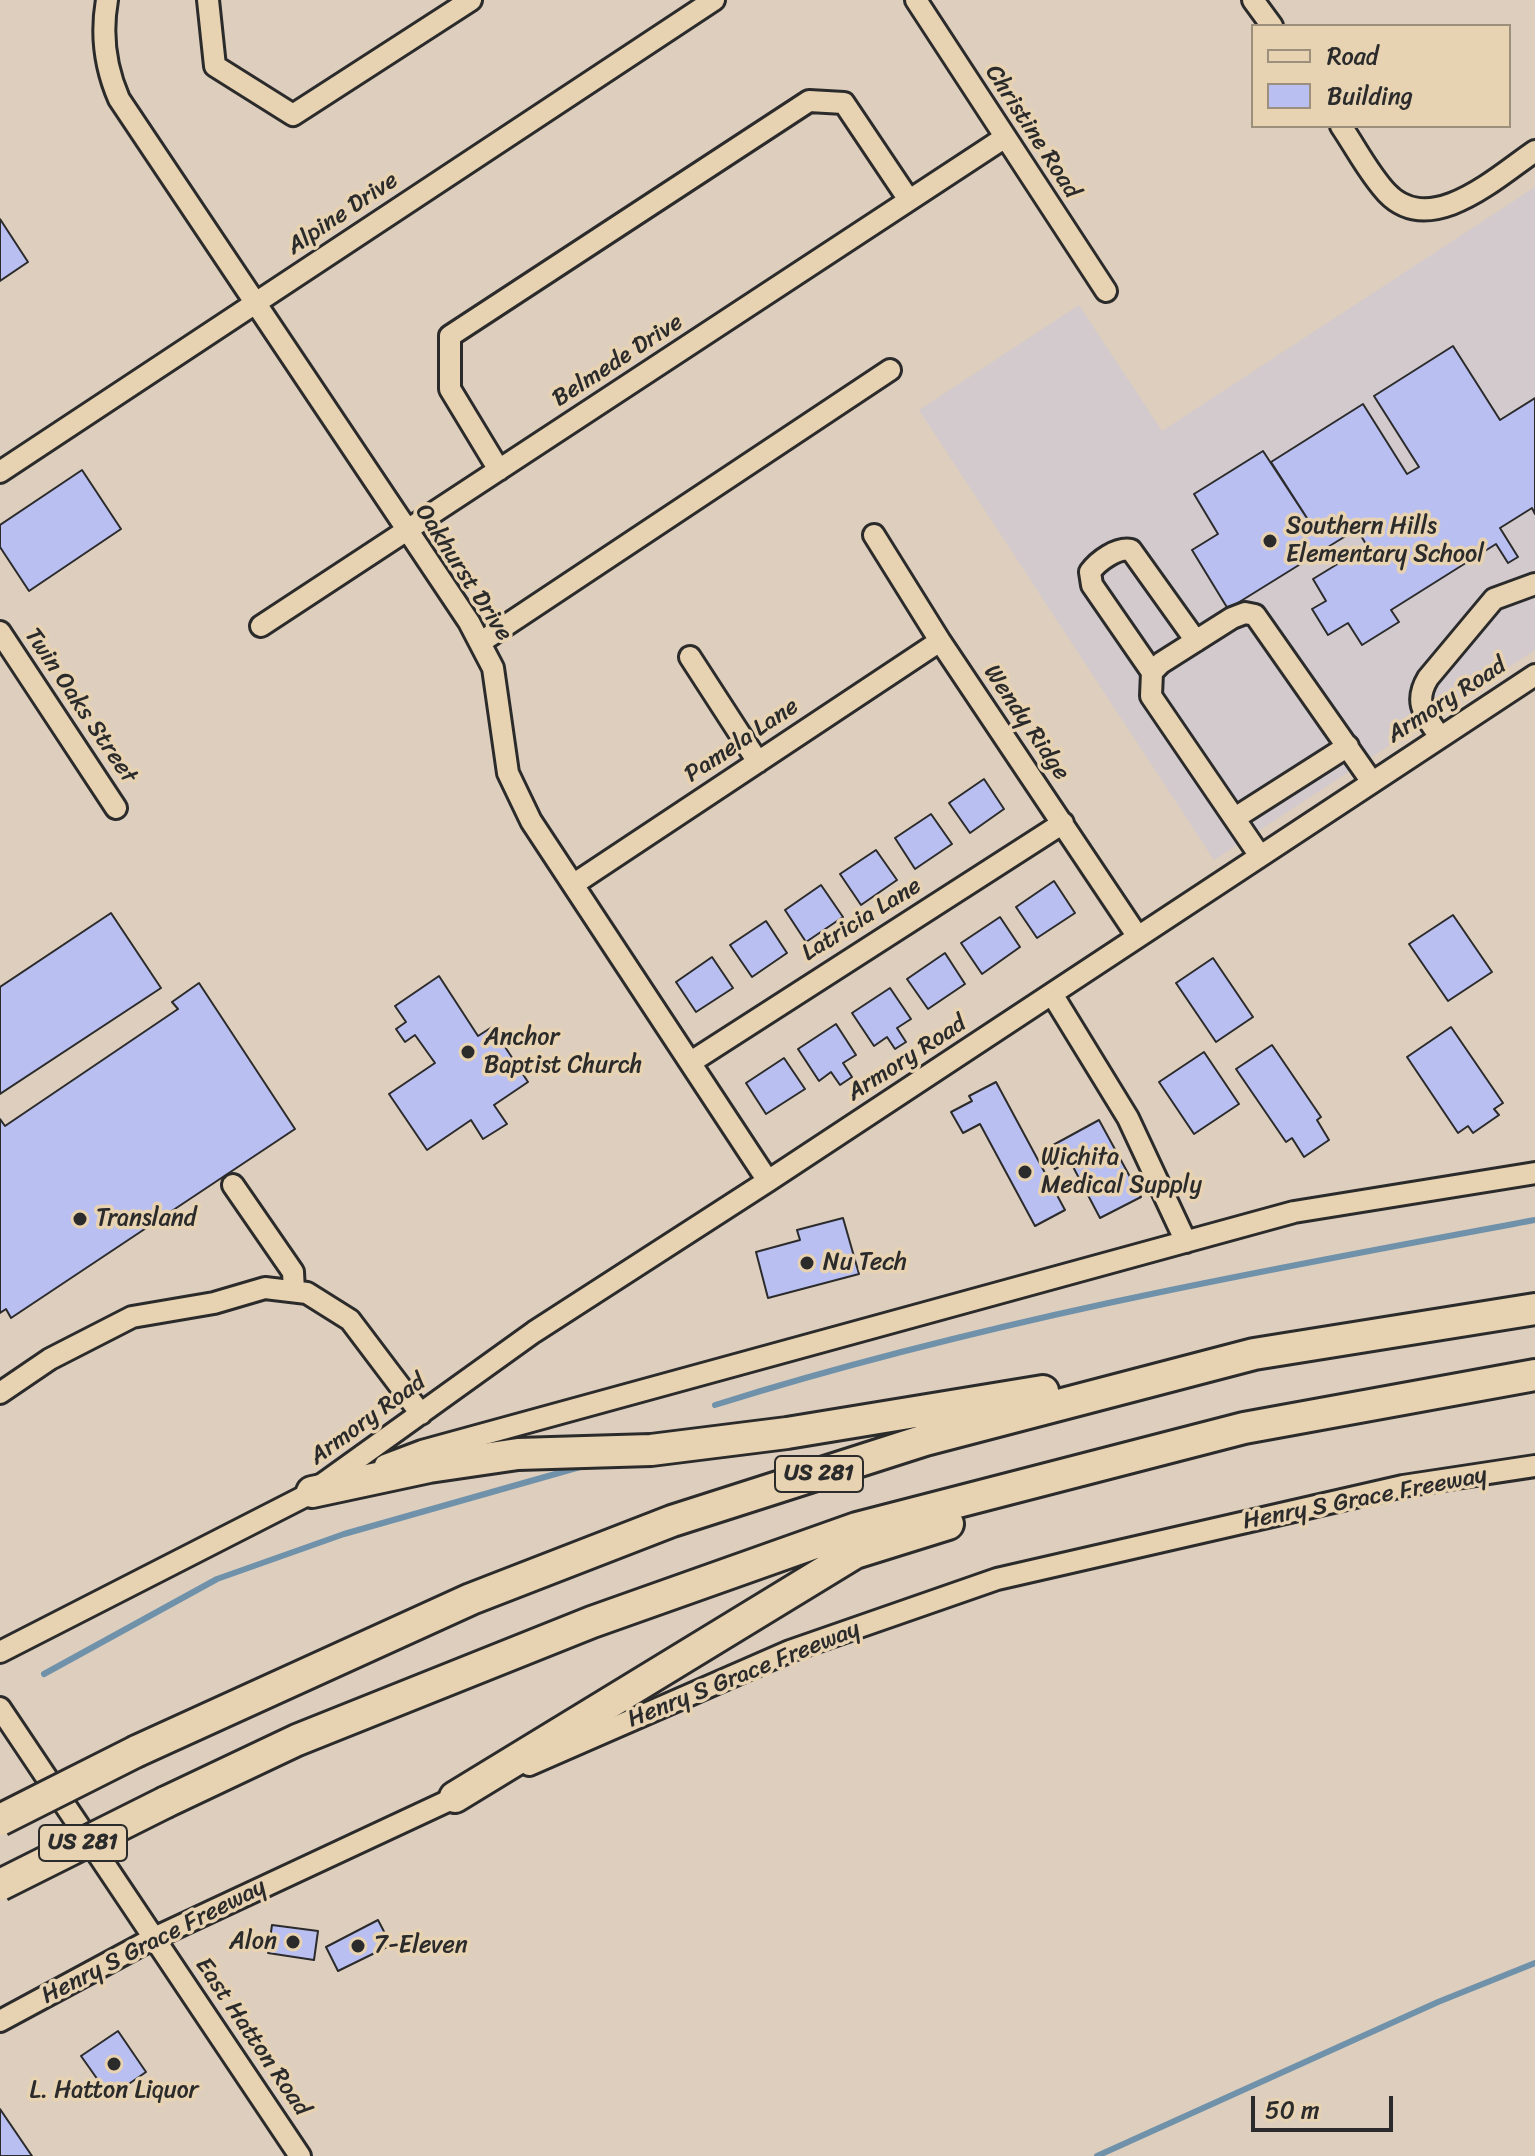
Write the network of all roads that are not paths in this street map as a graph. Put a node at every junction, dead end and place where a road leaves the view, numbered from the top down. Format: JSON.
{"nodes":[{"id":1,"x":107,"y":0,"type":"edge"},
{"id":2,"x":208,"y":0,"type":"edge"},
{"id":3,"x":471,"y":0,"type":"edge"},
{"id":4,"x":714,"y":0,"type":"edge"},
{"id":5,"x":916,"y":0,"type":"edge"},
{"id":6,"x":1253,"y":0,"type":"edge"},
{"id":7,"x":1271,"y":24,"type":"edge"},
{"id":8,"x":1342,"y":128,"type":"edge"},
{"id":9,"x":1004,"y":138,"type":"junction"},
{"id":10,"x":1535,"y":151,"type":"edge"},
{"id":11,"x":909,"y":200,"type":"junction"},
{"id":12,"x":1106,"y":291,"type":"dead end"},
{"id":13,"x":255,"y":304,"type":"junction"},
{"id":14,"x":890,"y":370,"type":"dead end"},
{"id":15,"x":499,"y":470,"type":"junction"},
{"id":16,"x":0,"y":472,"type":"edge"},
{"id":17,"x":406,"y":532,"type":"junction"},
{"id":18,"x":874,"y":535,"type":"dead end"},
{"id":19,"x":1535,"y":584,"type":"edge"},
{"id":20,"x":261,"y":626,"type":"dead end"},
{"id":21,"x":0,"y":632,"type":"edge"},
{"id":22,"x":940,"y":641,"type":"junction"},
{"id":23,"x":1196,"y":641,"type":"junction"},
{"id":24,"x":481,"y":642,"type":"junction"},
{"id":25,"x":690,"y":657,"type":"dead end"},
{"id":26,"x":1152,"y":672,"type":"junction"},
{"id":27,"x":1535,"y":675,"type":"edge"},
{"id":28,"x":1440,"y":737,"type":"junction"},
{"id":29,"x":1348,"y":746,"type":"junction"},
{"id":30,"x":758,"y":762,"type":"junction"},
{"id":31,"x":1372,"y":782,"type":"junction"},
{"id":32,"x":116,"y":808,"type":"dead end"},
{"id":33,"x":1235,"y":818,"type":"junction"},
{"id":34,"x":1063,"y":823,"type":"junction"},
{"id":35,"x":1260,"y":856,"type":"junction"},
{"id":36,"x":574,"y":884,"type":"junction"},
{"id":37,"x":1138,"y":937,"type":"junction"},
{"id":38,"x":1052,"y":994,"type":"junction"},
{"id":39,"x":691,"y":1062,"type":"junction"},
{"id":40,"x":1535,"y":1173,"type":"edge"},
{"id":41,"x":768,"y":1181,"type":"junction"},
{"id":42,"x":233,"y":1185,"type":"dead end"},
{"id":43,"x":1186,"y":1242,"type":"junction"},
{"id":44,"x":294,"y":1291,"type":"junction"},
{"id":45,"x":1535,"y":1309,"type":"edge"},
{"id":46,"x":1254,"y":1354,"type":"junction"},
{"id":47,"x":1535,"y":1375,"type":"edge"},
{"id":48,"x":0,"y":1393,"type":"edge"},
{"id":49,"x":421,"y":1414,"type":"junction"},
{"id":50,"x":1244,"y":1428,"type":"junction"},
{"id":51,"x":1535,"y":1466,"type":"edge"},
{"id":52,"x":312,"y":1492,"type":"junction"},
{"id":53,"x":0,"y":1652,"type":"edge"},
{"id":54,"x":0,"y":1708,"type":"edge"},
{"id":55,"x":455,"y":1797,"type":"junction"},
{"id":56,"x":0,"y":1820,"type":"edge"},
{"id":57,"x":0,"y":1885,"type":"edge"},
{"id":58,"x":154,"y":1938,"type":"junction"},
{"id":59,"x":0,"y":2021,"type":"edge"},
{"id":60,"x":300,"y":2156,"type":"edge"}],
"edges":[{"from":1,"to":13,"type":"street","name":"Oakhurst Drive"},
{"from":2,"to":3,"type":"street"},
{"from":4,"to":13,"type":"street","name":"Alpine Drive"},
{"from":5,"to":9,"type":"street","name":"Christine Road"},
{"from":6,"to":7,"type":"street"},
{"from":8,"to":10,"type":"street"},
{"from":9,"to":11,"type":"street","name":"Belmede Drive"},
{"from":9,"to":12,"type":"street","name":"Christine Road"},
{"from":11,"to":15,"type":"street","name":"Belmede Drive"},
{"from":11,"to":15,"type":"street"},
{"from":13,"to":16,"type":"street","name":"Alpine Drive"},
{"from":13,"to":17,"type":"street","name":"Oakhurst Drive"},
{"from":14,"to":24,"type":"street"},
{"from":15,"to":17,"type":"street","name":"Belmede Drive"},
{"from":17,"to":20,"type":"street","name":"Belmede Drive"},
{"from":17,"to":24,"type":"street","name":"Oakhurst Drive"},
{"from":18,"to":22,"type":"street","name":"Wendy Ridge"},
{"from":19,"to":28,"type":"street"},
{"from":21,"to":32,"type":"street","name":"Twin Oaks Street"},
{"from":22,"to":30,"type":"street","name":"Pamela Lane"},
{"from":22,"to":34,"type":"street","name":"Wendy Ridge"},
{"from":23,"to":26,"type":"street"},
{"from":23,"to":26,"type":"street"},
{"from":23,"to":29,"type":"street"},
{"from":24,"to":36,"type":"street","name":"Oakhurst Drive"},
{"from":25,"to":30,"type":"street"},
{"from":26,"to":33,"type":"street"},
{"from":27,"to":28,"type":"street","name":"Armory Road"},
{"from":28,"to":31,"type":"street","name":"Armory Road"},
{"from":29,"to":31,"type":"street"},
{"from":29,"to":33,"type":"street"},
{"from":30,"to":36,"type":"street","name":"Pamela Lane"},
{"from":31,"to":35,"type":"street","name":"Armory Road"},
{"from":33,"to":35,"type":"street"},
{"from":34,"to":37,"type":"street","name":"Wendy Ridge"},
{"from":34,"to":39,"type":"street","name":"Latricia Lane"},
{"from":35,"to":37,"type":"street","name":"Armory Road"},
{"from":36,"to":39,"type":"street","name":"Oakhurst Drive"},
{"from":37,"to":38,"type":"street","name":"Armory Road"},
{"from":38,"to":41,"type":"street","name":"Armory Road"},
{"from":38,"to":43,"type":"street"},
{"from":39,"to":41,"type":"street","name":"Oakhurst Drive"},
{"from":40,"to":43,"type":"street"},
{"from":41,"to":49,"type":"street","name":"Armory Road"},
{"from":42,"to":44,"type":"street"},
{"from":43,"to":52,"type":"street"},
{"from":44,"to":48,"type":"street"},
{"from":44,"to":49,"type":"street"},
{"from":45,"to":46,"type":"highway","number":"US 281"},
{"from":46,"to":52,"type":"highway"},
{"from":46,"to":56,"type":"highway","number":"US 281","bridge":true},
{"from":47,"to":50,"type":"highway","number":"US 281"},
{"from":49,"to":52,"type":"street","name":"Armory Road"},
{"from":50,"to":55,"type":"highway"},
{"from":50,"to":57,"type":"highway","number":"US 281","bridge":true},
{"from":51,"to":55,"type":"street","name":"Henry S Grace Freeway"},
{"from":52,"to":53,"type":"street"},
{"from":54,"to":58,"type":"street","name":"East Hatton Road"},
{"from":55,"to":58,"type":"street","name":"Henry S Grace Freeway"},
{"from":58,"to":59,"type":"street","name":"Henry S Grace Freeway"},
{"from":58,"to":60,"type":"street","name":"East Hatton Road"}]}
